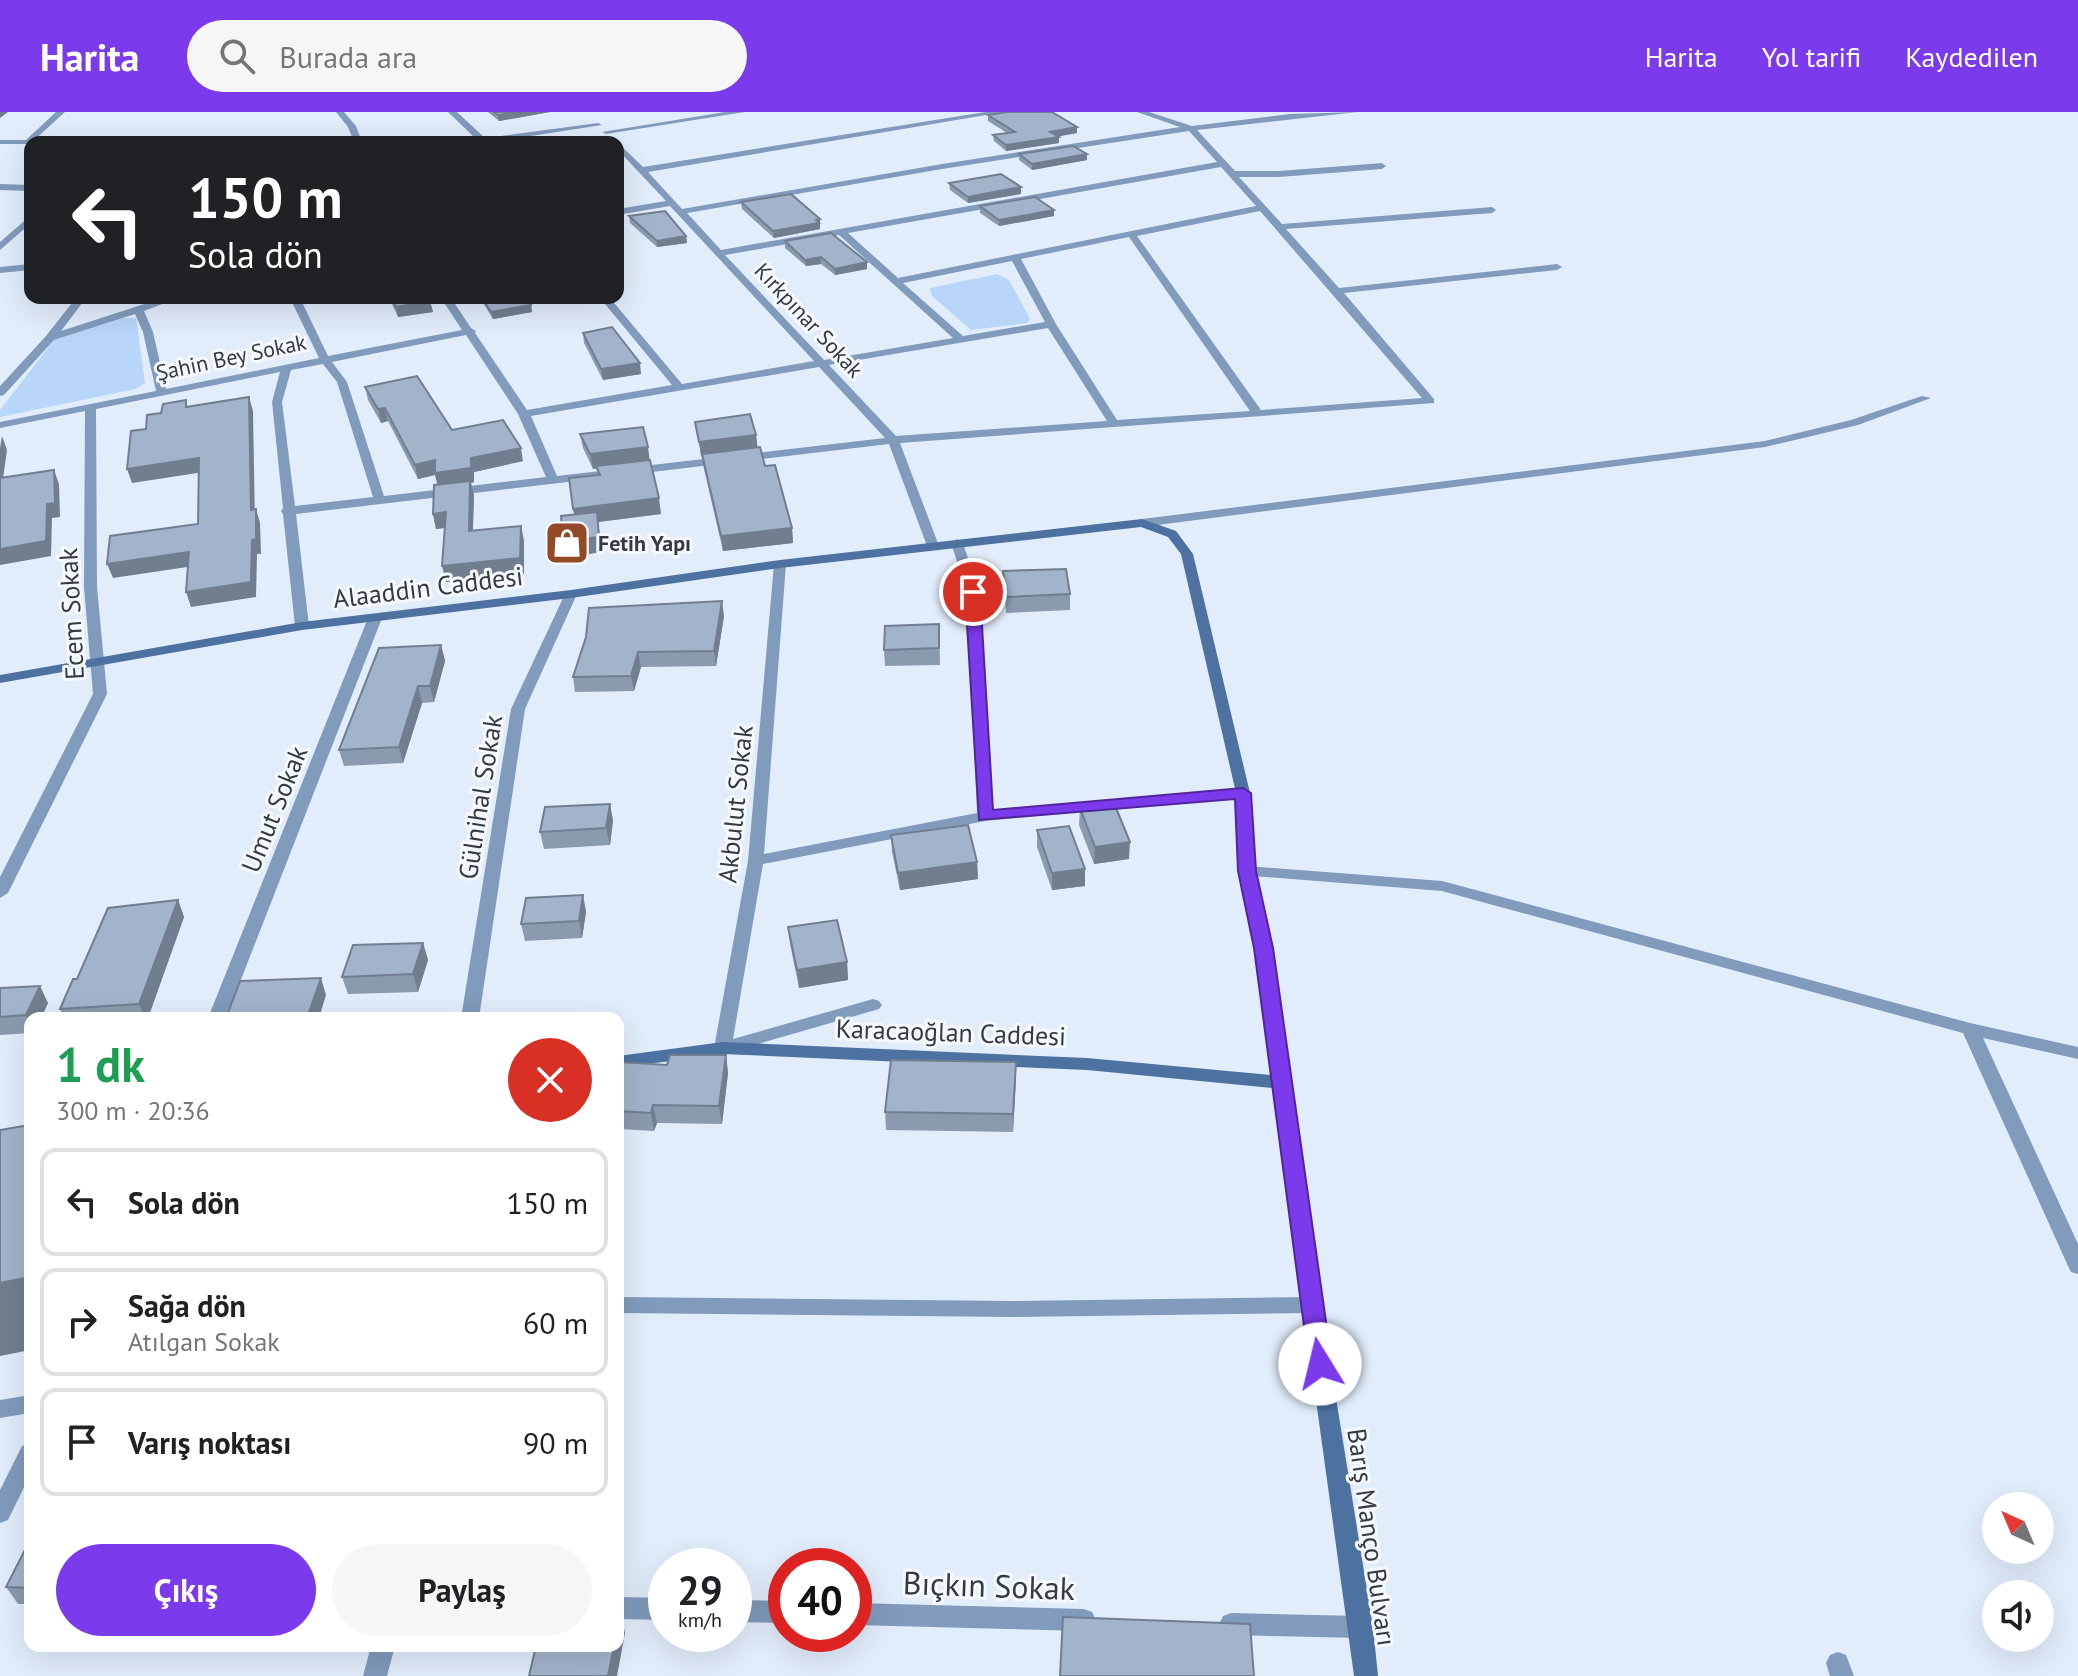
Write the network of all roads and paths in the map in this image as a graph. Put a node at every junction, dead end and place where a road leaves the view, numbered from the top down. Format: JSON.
{"nodes":[{"id":1,"x":61,"y":112,"type":"edge"},
{"id":2,"x":340,"y":112,"type":"edge"},
{"id":3,"x":452,"y":112,"type":"edge"},
{"id":4,"x":741,"y":112,"type":"edge"},
{"id":5,"x":1000,"y":112,"type":"edge"},
{"id":6,"x":1141,"y":112,"type":"edge"},
{"id":7,"x":1354,"y":112,"type":"edge"},
{"id":8,"x":1191,"y":128,"type":"junction"},
{"id":9,"x":606,"y":132,"type":"junction"},
{"id":10,"x":35,"y":136,"type":"edge"},
{"id":11,"x":356,"y":136,"type":"edge"},
{"id":12,"x":474,"y":136,"type":"edge"},
{"id":13,"x":509,"y":136,"type":"edge"},
{"id":14,"x":610,"y":136,"type":"edge"},
{"id":15,"x":0,"y":142,"type":"edge"},
{"id":16,"x":24,"y":142,"type":"edge"},
{"id":17,"x":624,"y":156,"type":"edge"},
{"id":18,"x":1382,"y":166,"type":"dead end"},
{"id":19,"x":1226,"y":169,"type":"junction"},
{"id":20,"x":642,"y":170,"type":"junction"},
{"id":21,"x":0,"y":187,"type":"edge"},
{"id":22,"x":24,"y":188,"type":"edge"},
{"id":23,"x":676,"y":208,"type":"junction"},
{"id":24,"x":1261,"y":208,"type":"junction"},
{"id":25,"x":1492,"y":210,"type":"dead end"},
{"id":26,"x":624,"y":212,"type":"edge"},
{"id":27,"x":24,"y":225,"type":"edge"},
{"id":28,"x":1277,"y":227,"type":"junction"},
{"id":29,"x":840,"y":231,"type":"junction"},
{"id":30,"x":0,"y":233,"type":"edge"},
{"id":31,"x":14,"y":234,"type":"junction"},
{"id":32,"x":1131,"y":234,"type":"junction"},
{"id":33,"x":0,"y":247,"type":"edge"},
{"id":34,"x":719,"y":253,"type":"junction"},
{"id":35,"x":1015,"y":257,"type":"junction"},
{"id":36,"x":1557,"y":267,"type":"dead end"},
{"id":37,"x":24,"y":268,"type":"edge"},
{"id":38,"x":0,"y":270,"type":"edge"},
{"id":39,"x":897,"y":281,"type":"junction"},
{"id":40,"x":1337,"y":291,"type":"junction"},
{"id":41,"x":76,"y":304,"type":"edge"},
{"id":42,"x":156,"y":304,"type":"edge"},
{"id":43,"x":298,"y":304,"type":"edge"},
{"id":44,"x":451,"y":304,"type":"edge"},
{"id":45,"x":610,"y":304,"type":"edge"},
{"id":46,"x":139,"y":310,"type":"junction"},
{"id":47,"x":1051,"y":324,"type":"junction"},
{"id":48,"x":471,"y":331,"type":"junction"},
{"id":49,"x":50,"y":338,"type":"junction"},
{"id":50,"x":959,"y":338,"type":"junction"},
{"id":51,"x":324,"y":358,"type":"junction"},
{"id":52,"x":821,"y":363,"type":"junction"},
{"id":53,"x":287,"y":367,"type":"junction"},
{"id":54,"x":679,"y":387,"type":"junction"},
{"id":55,"x":161,"y":391,"type":"junction"},
{"id":56,"x":0,"y":393,"type":"edge"},
{"id":57,"x":1926,"y":398,"type":"dead end"},
{"id":58,"x":91,"y":406,"type":"junction"},
{"id":59,"x":524,"y":414,"type":"junction"},
{"id":60,"x":1258,"y":414,"type":"junction"},
{"id":61,"x":1114,"y":424,"type":"junction"},
{"id":62,"x":0,"y":425,"type":"edge"},
{"id":63,"x":893,"y":440,"type":"junction"},
{"id":64,"x":553,"y":479,"type":"junction"},
{"id":65,"x":379,"y":499,"type":"junction"},
{"id":66,"x":287,"y":511,"type":"junction"},
{"id":67,"x":1142,"y":523,"type":"junction"},
{"id":68,"x":957,"y":543,"type":"junction"},
{"id":69,"x":933,"y":546,"type":"junction"},
{"id":70,"x":780,"y":564,"type":"junction"},
{"id":71,"x":571,"y":594,"type":"junction"},
{"id":72,"x":375,"y":618,"type":"junction"},
{"id":73,"x":302,"y":626,"type":"junction"},
{"id":74,"x":95,"y":661,"type":"junction"},
{"id":75,"x":0,"y":679,"type":"edge"},
{"id":76,"x":1243,"y":793,"type":"junction"},
{"id":77,"x":985,"y":816,"type":"junction"},
{"id":78,"x":756,"y":861,"type":"junction"},
{"id":79,"x":1247,"y":871,"type":"junction"},
{"id":80,"x":0,"y":893,"type":"edge"},
{"id":81,"x":873,"y":1005,"type":"dead end"},
{"id":82,"x":219,"y":1012,"type":"edge"},
{"id":83,"x":471,"y":1012,"type":"edge"},
{"id":84,"x":1970,"y":1029,"type":"junction"},
{"id":85,"x":723,"y":1048,"type":"junction"},
{"id":86,"x":2078,"y":1053,"type":"edge"},
{"id":87,"x":624,"y":1061,"type":"edge"},
{"id":88,"x":1282,"y":1082,"type":"junction"},
{"id":89,"x":2078,"y":1266,"type":"edge"},
{"id":90,"x":624,"y":1305,"type":"edge"},
{"id":91,"x":1311,"y":1305,"type":"junction"},
{"id":92,"x":24,"y":1405,"type":"edge"},
{"id":93,"x":0,"y":1409,"type":"edge"},
{"id":94,"x":24,"y":1465,"type":"edge"},
{"id":95,"x":0,"y":1513,"type":"edge"},
{"id":96,"x":624,"y":1608,"type":"edge"},
{"id":97,"x":648,"y":1609,"type":"edge"},
{"id":98,"x":872,"y":1614,"type":"edge"},
{"id":99,"x":1108,"y":1620,"type":"edge"},
{"id":100,"x":1203,"y":1623,"type":"edge"},
{"id":101,"x":1361,"y":1627,"type":"junction"},
{"id":102,"x":381,"y":1652,"type":"edge"},
{"id":103,"x":375,"y":1676,"type":"edge"},
{"id":104,"x":1366,"y":1676,"type":"edge"}],
"edges":[{"from":1,"to":10,"type":"street"},
{"from":2,"to":11,"type":"street"},
{"from":3,"to":12,"type":"street"},
{"from":4,"to":9,"type":"street"},
{"from":5,"to":20,"type":"street"},
{"from":6,"to":8,"type":"street"},
{"from":7,"to":8,"type":"street"},
{"from":8,"to":19,"type":"street"},
{"from":8,"to":23,"type":"street"},
{"from":9,"to":13,"type":"street","name":"Kırkpınar Sokak"},
{"from":9,"to":14,"type":"street","name":"Kırkpınar Sokak"},
{"from":15,"to":16,"type":"street"},
{"from":17,"to":20,"type":"street","name":"Kırkpınar Sokak"},
{"from":18,"to":19,"type":"street"},
{"from":19,"to":24,"type":"street"},
{"from":19,"to":29,"type":"street"},
{"from":20,"to":23,"type":"street","name":"Kırkpınar Sokak"},
{"from":21,"to":22,"type":"street"},
{"from":23,"to":26,"type":"street"},
{"from":23,"to":34,"type":"street","name":"Kırkpınar Sokak"},
{"from":24,"to":28,"type":"street"},
{"from":24,"to":32,"type":"street"},
{"from":25,"to":28,"type":"street"},
{"from":27,"to":31,"type":"street"},
{"from":28,"to":40,"type":"street"},
{"from":29,"to":34,"type":"street"},
{"from":29,"to":39,"type":"street"},
{"from":30,"to":31,"type":"street"},
{"from":31,"to":33,"type":"street"},
{"from":32,"to":35,"type":"street"},
{"from":32,"to":60,"type":"street"},
{"from":34,"to":52,"type":"street","name":"Kırkpınar Sokak"},
{"from":35,"to":39,"type":"street"},
{"from":35,"to":47,"type":"street"},
{"from":36,"to":40,"type":"street"},
{"from":37,"to":38,"type":"street"},
{"from":39,"to":50,"type":"street"},
{"from":40,"to":60,"type":"street"},
{"from":41,"to":49,"type":"street"},
{"from":42,"to":46,"type":"street"},
{"from":43,"to":51,"type":"street"},
{"from":44,"to":48,"type":"street"},
{"from":45,"to":54,"type":"street"},
{"from":46,"to":49,"type":"street"},
{"from":46,"to":55,"type":"street"},
{"from":47,"to":50,"type":"street"},
{"from":47,"to":61,"type":"street"},
{"from":48,"to":51,"type":"street","name":"Şahin Bey Sokak"},
{"from":48,"to":59,"type":"street"},
{"from":49,"to":56,"type":"street"},
{"from":50,"to":52,"type":"street"},
{"from":51,"to":53,"type":"street","name":"Şahin Bey Sokak"},
{"from":51,"to":65,"type":"street"},
{"from":52,"to":54,"type":"street"},
{"from":52,"to":63,"type":"street","name":"Kırkpınar Sokak"},
{"from":53,"to":55,"type":"street","name":"Şahin Bey Sokak"},
{"from":53,"to":66,"type":"street"},
{"from":54,"to":59,"type":"street"},
{"from":55,"to":58,"type":"street","name":"Şahin Bey Sokak"},
{"from":57,"to":67,"type":"street"},
{"from":58,"to":62,"type":"street","name":"Şahin Bey Sokak"},
{"from":58,"to":74,"type":"street","name":"Ecem Sokak"},
{"from":59,"to":64,"type":"street"},
{"from":60,"to":61,"type":"street"},
{"from":61,"to":63,"type":"street"},
{"from":63,"to":64,"type":"street"},
{"from":63,"to":69,"type":"street","name":"Kırkpınar Sokak"},
{"from":64,"to":65,"type":"street"},
{"from":65,"to":66,"type":"street"},
{"from":66,"to":73,"type":"street"},
{"from":67,"to":68,"type":"street","name":"Alaaddin Caddesi"},
{"from":67,"to":76,"type":"street","name":"Barış Manço Bulvarı"},
{"from":68,"to":69,"type":"street","name":"Alaaddin Caddesi"},
{"from":68,"to":77,"type":"street"},
{"from":69,"to":70,"type":"street","name":"Alaaddin Caddesi"},
{"from":70,"to":71,"type":"street","name":"Alaaddin Caddesi"},
{"from":70,"to":78,"type":"street","name":"Akbulut Sokak"},
{"from":71,"to":72,"type":"street","name":"Alaaddin Caddesi"},
{"from":71,"to":83,"type":"street","name":"Gülnihal Sokak"},
{"from":72,"to":73,"type":"street","name":"Alaaddin Caddesi"},
{"from":72,"to":82,"type":"street","name":"Umut Sokak"},
{"from":73,"to":74,"type":"street","name":"Alaaddin Caddesi"},
{"from":74,"to":75,"type":"street","name":"Alaaddin Caddesi"},
{"from":74,"to":80,"type":"street","name":"Ecem Sokak"},
{"from":76,"to":77,"type":"street"},
{"from":76,"to":79,"type":"street","name":"Barış Manço Bulvarı"},
{"from":77,"to":78,"type":"street"},
{"from":78,"to":85,"type":"street","name":"Akbulut Sokak"},
{"from":79,"to":84,"type":"street"},
{"from":79,"to":88,"type":"street","name":"Barış Manço Bulvarı"},
{"from":81,"to":85,"type":"street"},
{"from":84,"to":86,"type":"street"},
{"from":84,"to":89,"type":"street"},
{"from":85,"to":87,"type":"street","name":"Karacaoğlan Caddesi"},
{"from":85,"to":88,"type":"street","name":"Karacaoğlan Caddesi"},
{"from":88,"to":91,"type":"street","name":"Barış Manço Bulvarı"},
{"from":90,"to":91,"type":"street"},
{"from":91,"to":101,"type":"street","name":"Barış Manço Bulvarı"},
{"from":92,"to":93,"type":"street"},
{"from":94,"to":95,"type":"street"},
{"from":96,"to":97,"type":"street"},
{"from":98,"to":99,"type":"street","name":"Bıçkın Sokak"},
{"from":100,"to":101,"type":"street"},
{"from":101,"to":104,"type":"street","name":"Barış Manço Bulvarı"},
{"from":102,"to":103,"type":"street"}]}
